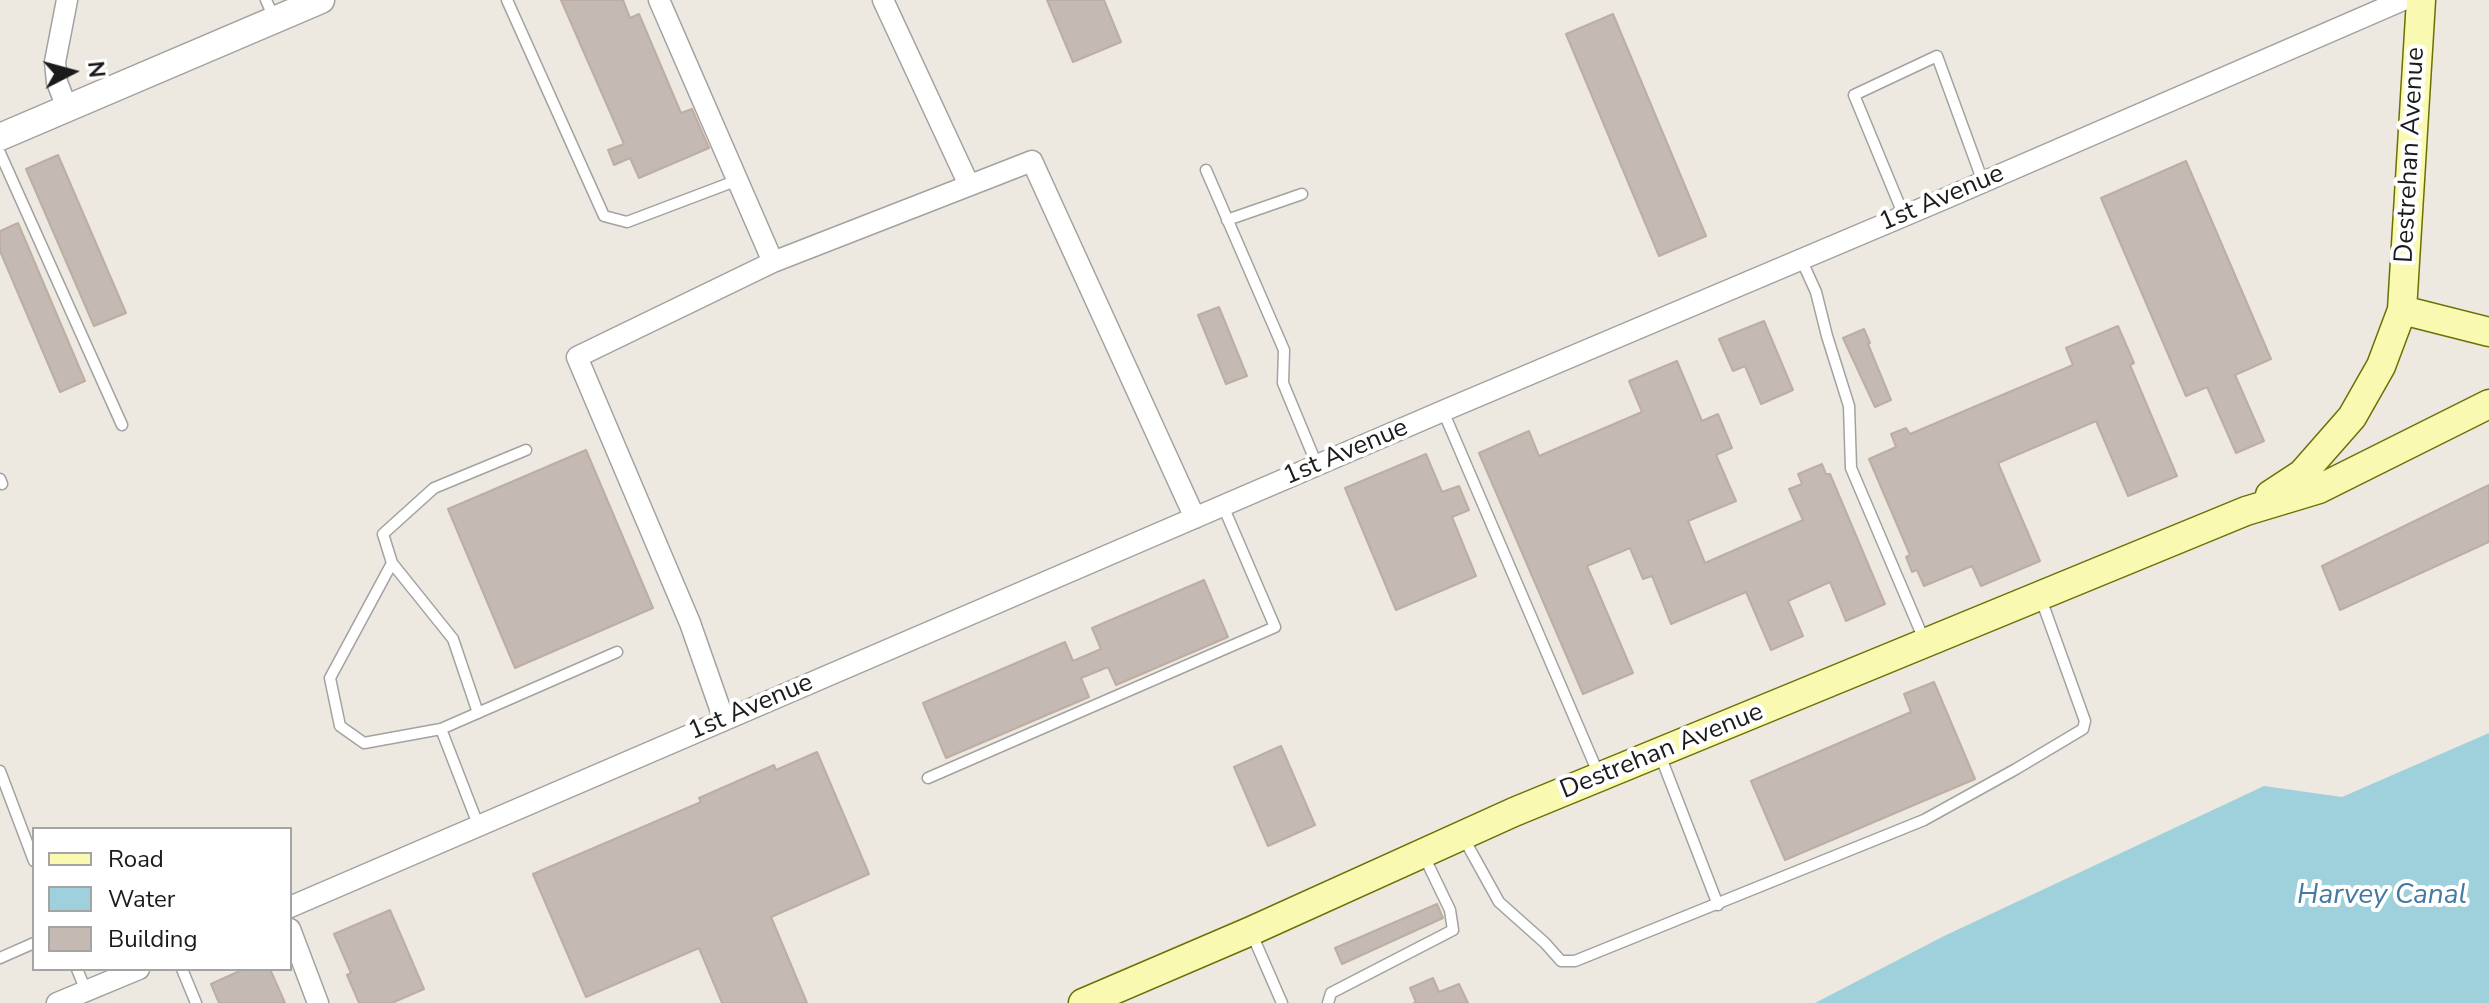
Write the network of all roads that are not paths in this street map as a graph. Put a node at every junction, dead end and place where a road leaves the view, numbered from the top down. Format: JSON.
{"nodes":[{"id":1,"x":67,"y":0,"type":"edge"},
{"id":2,"x":321,"y":0,"type":"edge"},
{"id":3,"x":507,"y":0,"type":"edge"},
{"id":4,"x":659,"y":0,"type":"edge"},
{"id":5,"x":883,"y":0,"type":"edge"},
{"id":6,"x":2403,"y":0,"type":"edge"},
{"id":7,"x":2421,"y":0,"type":"edge"},
{"id":8,"x":270,"y":10,"type":"edge"},
{"id":9,"x":67,"y":108,"type":"junction"},
{"id":10,"x":0,"y":137,"type":"edge"},
{"id":11,"x":0,"y":153,"type":"edge"},
{"id":12,"x":1206,"y":170,"type":"dead end"},
{"id":13,"x":738,"y":180,"type":"junction"},
{"id":14,"x":1983,"y":182,"type":"junction"},
{"id":15,"x":969,"y":185,"type":"junction"},
{"id":16,"x":1302,"y":194,"type":"dead end"},
{"id":17,"x":1904,"y":216,"type":"junction"},
{"id":18,"x":1227,"y":220,"type":"junction"},
{"id":19,"x":1801,"y":259,"type":"junction"},
{"id":20,"x":773,"y":262,"type":"junction"},
{"id":21,"x":2402,"y":310,"type":"junction"},
{"id":22,"x":2489,"y":332,"type":"edge"},
{"id":23,"x":2489,"y":404,"type":"edge"},
{"id":24,"x":1443,"y":411,"type":"junction"},
{"id":25,"x":122,"y":425,"type":"dead end"},
{"id":26,"x":526,"y":450,"type":"dead end"},
{"id":27,"x":1317,"y":465,"type":"junction"},
{"id":28,"x":1223,"y":506,"type":"junction"},
{"id":29,"x":2246,"y":511,"type":"junction"},
{"id":30,"x":1195,"y":518,"type":"junction"},
{"id":31,"x":392,"y":563,"type":"junction"},
{"id":32,"x":2040,"y":598,"type":"junction"},
{"id":33,"x":1926,"y":644,"type":"junction"},
{"id":34,"x":617,"y":652,"type":"dead end"},
{"id":35,"x":478,"y":713,"type":"junction"},
{"id":36,"x":724,"y":720,"type":"junction"},
{"id":37,"x":441,"y":729,"type":"junction"},
{"id":38,"x":1659,"y":753,"type":"junction"},
{"id":39,"x":0,"y":771,"type":"edge"},
{"id":40,"x":1600,"y":777,"type":"junction"},
{"id":41,"x":928,"y":778,"type":"dead end"},
{"id":42,"x":479,"y":827,"type":"junction"},
{"id":43,"x":1462,"y":835,"type":"junction"},
{"id":44,"x":1423,"y":853,"type":"junction"},
{"id":45,"x":32,"y":856,"type":"edge"},
{"id":46,"x":1718,"y":905,"type":"junction"},
{"id":47,"x":292,"y":906,"type":"edge"},
{"id":48,"x":1251,"y":931,"type":"junction"},
{"id":49,"x":292,"y":934,"type":"edge"},
{"id":50,"x":32,"y":944,"type":"edge"},
{"id":51,"x":0,"y":958,"type":"edge"},
{"id":52,"x":77,"y":971,"type":"edge"},
{"id":53,"x":134,"y":971,"type":"edge"},
{"id":54,"x":183,"y":971,"type":"edge"},
{"id":55,"x":72,"y":998,"type":"edge"},
{"id":56,"x":196,"y":1003,"type":"edge"},
{"id":57,"x":318,"y":1003,"type":"edge"},
{"id":58,"x":1083,"y":1003,"type":"edge"},
{"id":59,"x":1282,"y":1003,"type":"edge"},
{"id":60,"x":1328,"y":1003,"type":"edge"}],
"edges":[{"from":1,"to":9,"type":"street"},
{"from":2,"to":8,"type":"street"},
{"from":3,"to":13,"type":"lane"},
{"from":4,"to":13,"type":"street"},
{"from":5,"to":15,"type":"street"},
{"from":6,"to":14,"type":"street","name":"1st Avenue"},
{"from":7,"to":21,"type":"main road","name":"Destrehan Avenue"},
{"from":8,"to":9,"type":"street"},
{"from":9,"to":10,"type":"street"},
{"from":11,"to":25,"type":"lane"},
{"from":12,"to":18,"type":"lane"},
{"from":13,"to":20,"type":"street"},
{"from":14,"to":17,"type":"street","name":"1st Avenue"},
{"from":14,"to":17,"type":"lane"},
{"from":15,"to":20,"type":"street"},
{"from":15,"to":30,"type":"street"},
{"from":16,"to":18,"type":"lane"},
{"from":17,"to":19,"type":"street","name":"1st Avenue"},
{"from":18,"to":27,"type":"lane"},
{"from":19,"to":24,"type":"street","name":"1st Avenue"},
{"from":19,"to":33,"type":"lane"},
{"from":20,"to":36,"type":"street"},
{"from":21,"to":22,"type":"main road"},
{"from":21,"to":29,"type":"main road","name":"Destrehan Avenue"},
{"from":23,"to":29,"type":"main road","name":"Destrehan Avenue"},
{"from":24,"to":27,"type":"street","name":"1st Avenue"},
{"from":24,"to":40,"type":"lane"},
{"from":26,"to":31,"type":"lane"},
{"from":27,"to":28,"type":"street","name":"1st Avenue"},
{"from":28,"to":30,"type":"street","name":"1st Avenue"},
{"from":28,"to":41,"type":"lane"},
{"from":29,"to":32,"type":"main road","name":"Destrehan Avenue"},
{"from":30,"to":36,"type":"street","name":"1st Avenue"},
{"from":31,"to":35,"type":"lane"},
{"from":31,"to":37,"type":"lane"},
{"from":32,"to":33,"type":"main road","name":"Destrehan Avenue"},
{"from":32,"to":46,"type":"lane"},
{"from":33,"to":38,"type":"main road","name":"Destrehan Avenue"},
{"from":34,"to":35,"type":"lane"},
{"from":35,"to":37,"type":"lane"},
{"from":36,"to":42,"type":"street","name":"1st Avenue"},
{"from":37,"to":42,"type":"lane"},
{"from":38,"to":40,"type":"main road","name":"Destrehan Avenue"},
{"from":38,"to":46,"type":"lane"},
{"from":39,"to":45,"type":"lane"},
{"from":40,"to":43,"type":"main road","name":"Destrehan Avenue"},
{"from":42,"to":47,"type":"street","name":"1st Avenue"},
{"from":43,"to":44,"type":"main road","name":"Destrehan Avenue"},
{"from":43,"to":46,"type":"lane"},
{"from":44,"to":48,"type":"main road","name":"Destrehan Avenue"},
{"from":44,"to":60,"type":"lane"},
{"from":48,"to":58,"type":"main road","name":"Destrehan Avenue"},
{"from":48,"to":59,"type":"lane"},
{"from":49,"to":57,"type":"street"},
{"from":50,"to":51,"type":"lane"},
{"from":52,"to":55,"type":"lane"},
{"from":53,"to":55,"type":"street"},
{"from":54,"to":56,"type":"lane"}]}
